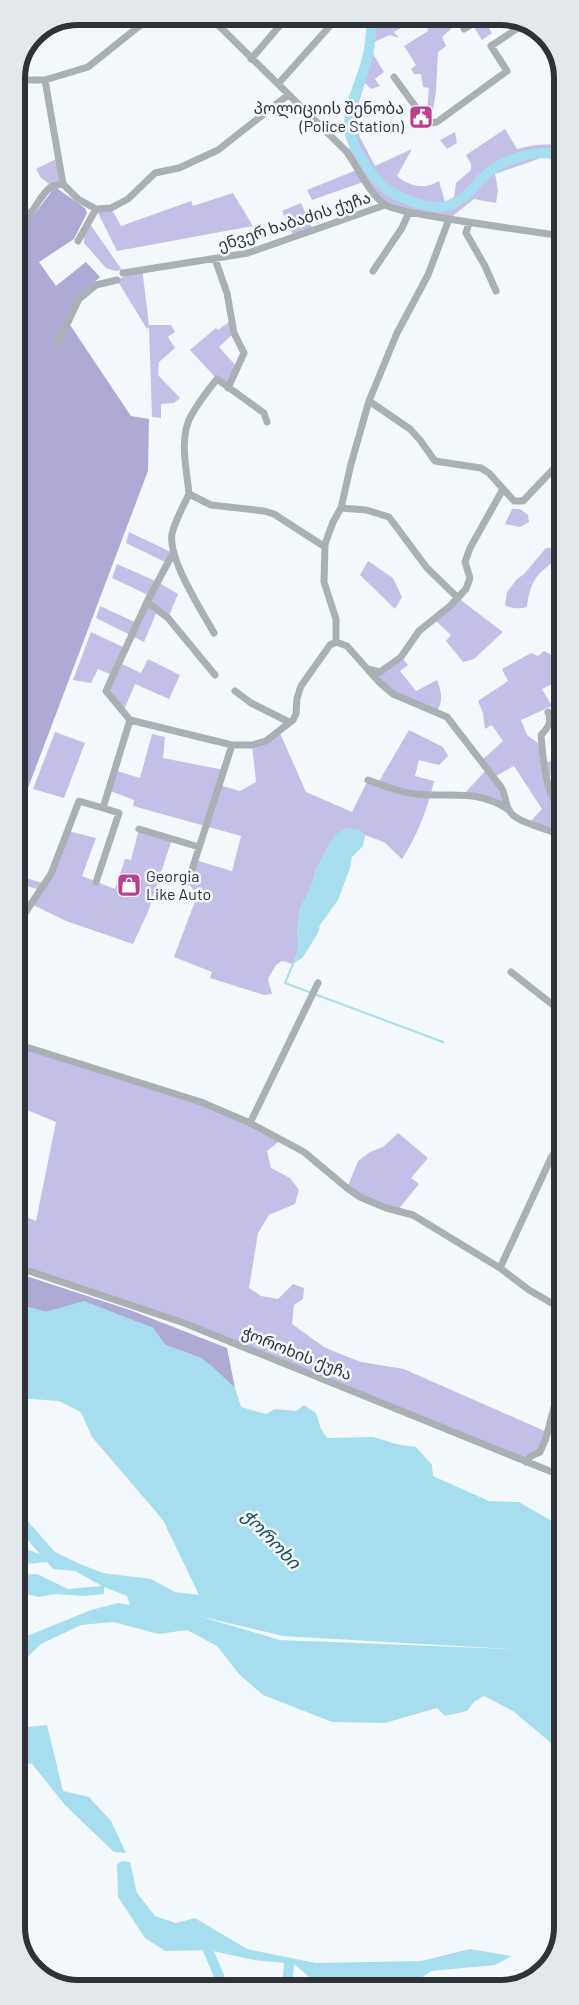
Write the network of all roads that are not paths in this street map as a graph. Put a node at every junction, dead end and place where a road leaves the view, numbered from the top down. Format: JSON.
{"nodes":[{"id":1,"x":141,"y":25,"type":"edge"},
{"id":2,"x":218,"y":25,"type":"edge"},
{"id":3,"x":280,"y":25,"type":"edge"},
{"id":4,"x":330,"y":25,"type":"edge"},
{"id":5,"x":470,"y":25,"type":"edge"},
{"id":6,"x":518,"y":28,"type":"edge"},
{"id":7,"x":464,"y":29,"type":"dead end"},
{"id":8,"x":251,"y":59,"type":"junction"},
{"id":9,"x":394,"y":77,"type":"dead end"},
{"id":10,"x":25,"y":80,"type":"edge"},
{"id":11,"x":45,"y":80,"type":"junction"},
{"id":12,"x":278,"y":84,"type":"junction"},
{"id":13,"x":288,"y":96,"type":"junction"},
{"id":14,"x":63,"y":184,"type":"junction"},
{"id":15,"x":385,"y":205,"type":"junction"},
{"id":16,"x":96,"y":209,"type":"junction"},
{"id":17,"x":409,"y":212,"type":"junction"},
{"id":18,"x":449,"y":219,"type":"junction"},
{"id":19,"x":25,"y":222,"type":"edge"},
{"id":20,"x":468,"y":223,"type":"junction"},
{"id":21,"x":554,"y":235,"type":"edge"},
{"id":22,"x":78,"y":241,"type":"dead end"},
{"id":23,"x":215,"y":259,"type":"junction"},
{"id":24,"x":373,"y":271,"type":"dead end"},
{"id":25,"x":123,"y":273,"type":"dead end"},
{"id":26,"x":117,"y":280,"type":"dead end"},
{"id":27,"x":496,"y":291,"type":"dead end"},
{"id":28,"x":58,"y":344,"type":"dead end"},
{"id":29,"x":228,"y":388,"type":"junction"},
{"id":30,"x":369,"y":401,"type":"junction"},
{"id":31,"x":267,"y":422,"type":"dead end"},
{"id":32,"x":554,"y":468,"type":"edge"},
{"id":33,"x":503,"y":489,"type":"junction"},
{"id":34,"x":189,"y":494,"type":"junction"},
{"id":35,"x":341,"y":508,"type":"junction"},
{"id":36,"x":325,"y":547,"type":"junction"},
{"id":37,"x":173,"y":553,"type":"junction"},
{"id":38,"x":458,"y":598,"type":"junction"},
{"id":39,"x":147,"y":602,"type":"junction"},
{"id":40,"x":214,"y":633,"type":"dead end"},
{"id":41,"x":336,"y":642,"type":"junction"},
{"id":42,"x":368,"y":669,"type":"junction"},
{"id":43,"x":215,"y":675,"type":"dead end"},
{"id":44,"x":235,"y":691,"type":"dead end"},
{"id":45,"x":548,"y":712,"type":"dead end"},
{"id":46,"x":130,"y":720,"type":"junction"},
{"id":47,"x":289,"y":722,"type":"junction"},
{"id":48,"x":232,"y":745,"type":"junction"},
{"id":49,"x":368,"y":780,"type":"dead end"},
{"id":50,"x":554,"y":799,"type":"edge"},
{"id":51,"x":103,"y":808,"type":"junction"},
{"id":52,"x":509,"y":810,"type":"junction"},
{"id":53,"x":139,"y":829,"type":"dead end"},
{"id":54,"x":554,"y":831,"type":"edge"},
{"id":55,"x":199,"y":847,"type":"junction"},
{"id":56,"x":96,"y":882,"type":"dead end"},
{"id":57,"x":188,"y":882,"type":"dead end"},
{"id":58,"x":25,"y":913,"type":"edge"},
{"id":59,"x":511,"y":972,"type":"dead end"},
{"id":60,"x":318,"y":983,"type":"dead end"},
{"id":61,"x":554,"y":1006,"type":"edge"},
{"id":62,"x":25,"y":1047,"type":"edge"},
{"id":63,"x":250,"y":1123,"type":"junction"},
{"id":64,"x":554,"y":1152,"type":"edge"},
{"id":65,"x":500,"y":1268,"type":"junction"},
{"id":66,"x":25,"y":1271,"type":"edge"},
{"id":67,"x":554,"y":1304,"type":"edge"},
{"id":68,"x":554,"y":1405,"type":"edge"},
{"id":69,"x":526,"y":1462,"type":"junction"},
{"id":70,"x":554,"y":1473,"type":"edge"}],
"edges":[{"from":1,"to":11,"type":"street"},
{"from":2,"to":8,"type":"street"},
{"from":3,"to":8,"type":"street"},
{"from":4,"to":12,"type":"street"},
{"from":5,"to":7,"type":"street"},
{"from":6,"to":9,"type":"street"},
{"from":8,"to":12,"type":"street"},
{"from":10,"to":11,"type":"street"},
{"from":11,"to":14,"type":"street"},
{"from":12,"to":13,"type":"street"},
{"from":13,"to":15,"type":"street"},
{"from":13,"to":16,"type":"street"},
{"from":14,"to":16,"type":"street"},
{"from":14,"to":19,"type":"street"},
{"from":15,"to":17,"type":"street"},
{"from":15,"to":23,"type":"street","name":"ენვერ ხაბაძის ქუჩა"},
{"from":16,"to":22,"type":"street"},
{"from":17,"to":18,"type":"street"},
{"from":17,"to":24,"type":"street"},
{"from":18,"to":20,"type":"street"},
{"from":18,"to":30,"type":"street"},
{"from":20,"to":21,"type":"street"},
{"from":20,"to":27,"type":"street"},
{"from":23,"to":25,"type":"street"},
{"from":23,"to":29,"type":"street","name":"ენვერ ხაბაძის ქუჩა"},
{"from":26,"to":28,"type":"street"},
{"from":29,"to":31,"type":"street"},
{"from":29,"to":34,"type":"street"},
{"from":30,"to":33,"type":"street"},
{"from":30,"to":35,"type":"street"},
{"from":32,"to":33,"type":"street"},
{"from":33,"to":38,"type":"street"},
{"from":34,"to":36,"type":"street"},
{"from":34,"to":37,"type":"street"},
{"from":35,"to":36,"type":"street"},
{"from":35,"to":38,"type":"street"},
{"from":36,"to":41,"type":"street"},
{"from":37,"to":39,"type":"street"},
{"from":37,"to":40,"type":"street"},
{"from":38,"to":42,"type":"street"},
{"from":39,"to":43,"type":"street"},
{"from":39,"to":46,"type":"street"},
{"from":41,"to":42,"type":"street"},
{"from":41,"to":47,"type":"street"},
{"from":42,"to":52,"type":"street"},
{"from":44,"to":47,"type":"street"},
{"from":45,"to":50,"type":"street"},
{"from":46,"to":48,"type":"street"},
{"from":46,"to":51,"type":"street"},
{"from":47,"to":48,"type":"street"},
{"from":48,"to":55,"type":"street"},
{"from":49,"to":52,"type":"street"},
{"from":51,"to":56,"type":"street"},
{"from":51,"to":58,"type":"street"},
{"from":52,"to":54,"type":"street"},
{"from":53,"to":55,"type":"street"},
{"from":55,"to":57,"type":"street"},
{"from":59,"to":61,"type":"street"},
{"from":60,"to":63,"type":"street"},
{"from":62,"to":63,"type":"street"},
{"from":63,"to":65,"type":"street"},
{"from":64,"to":65,"type":"street"},
{"from":65,"to":67,"type":"street"},
{"from":66,"to":69,"type":"street","name":"ჭოროხის ქუჩა"},
{"from":68,"to":69,"type":"street"},
{"from":69,"to":70,"type":"street","name":"ჭოროხის ქუჩა"}]}
